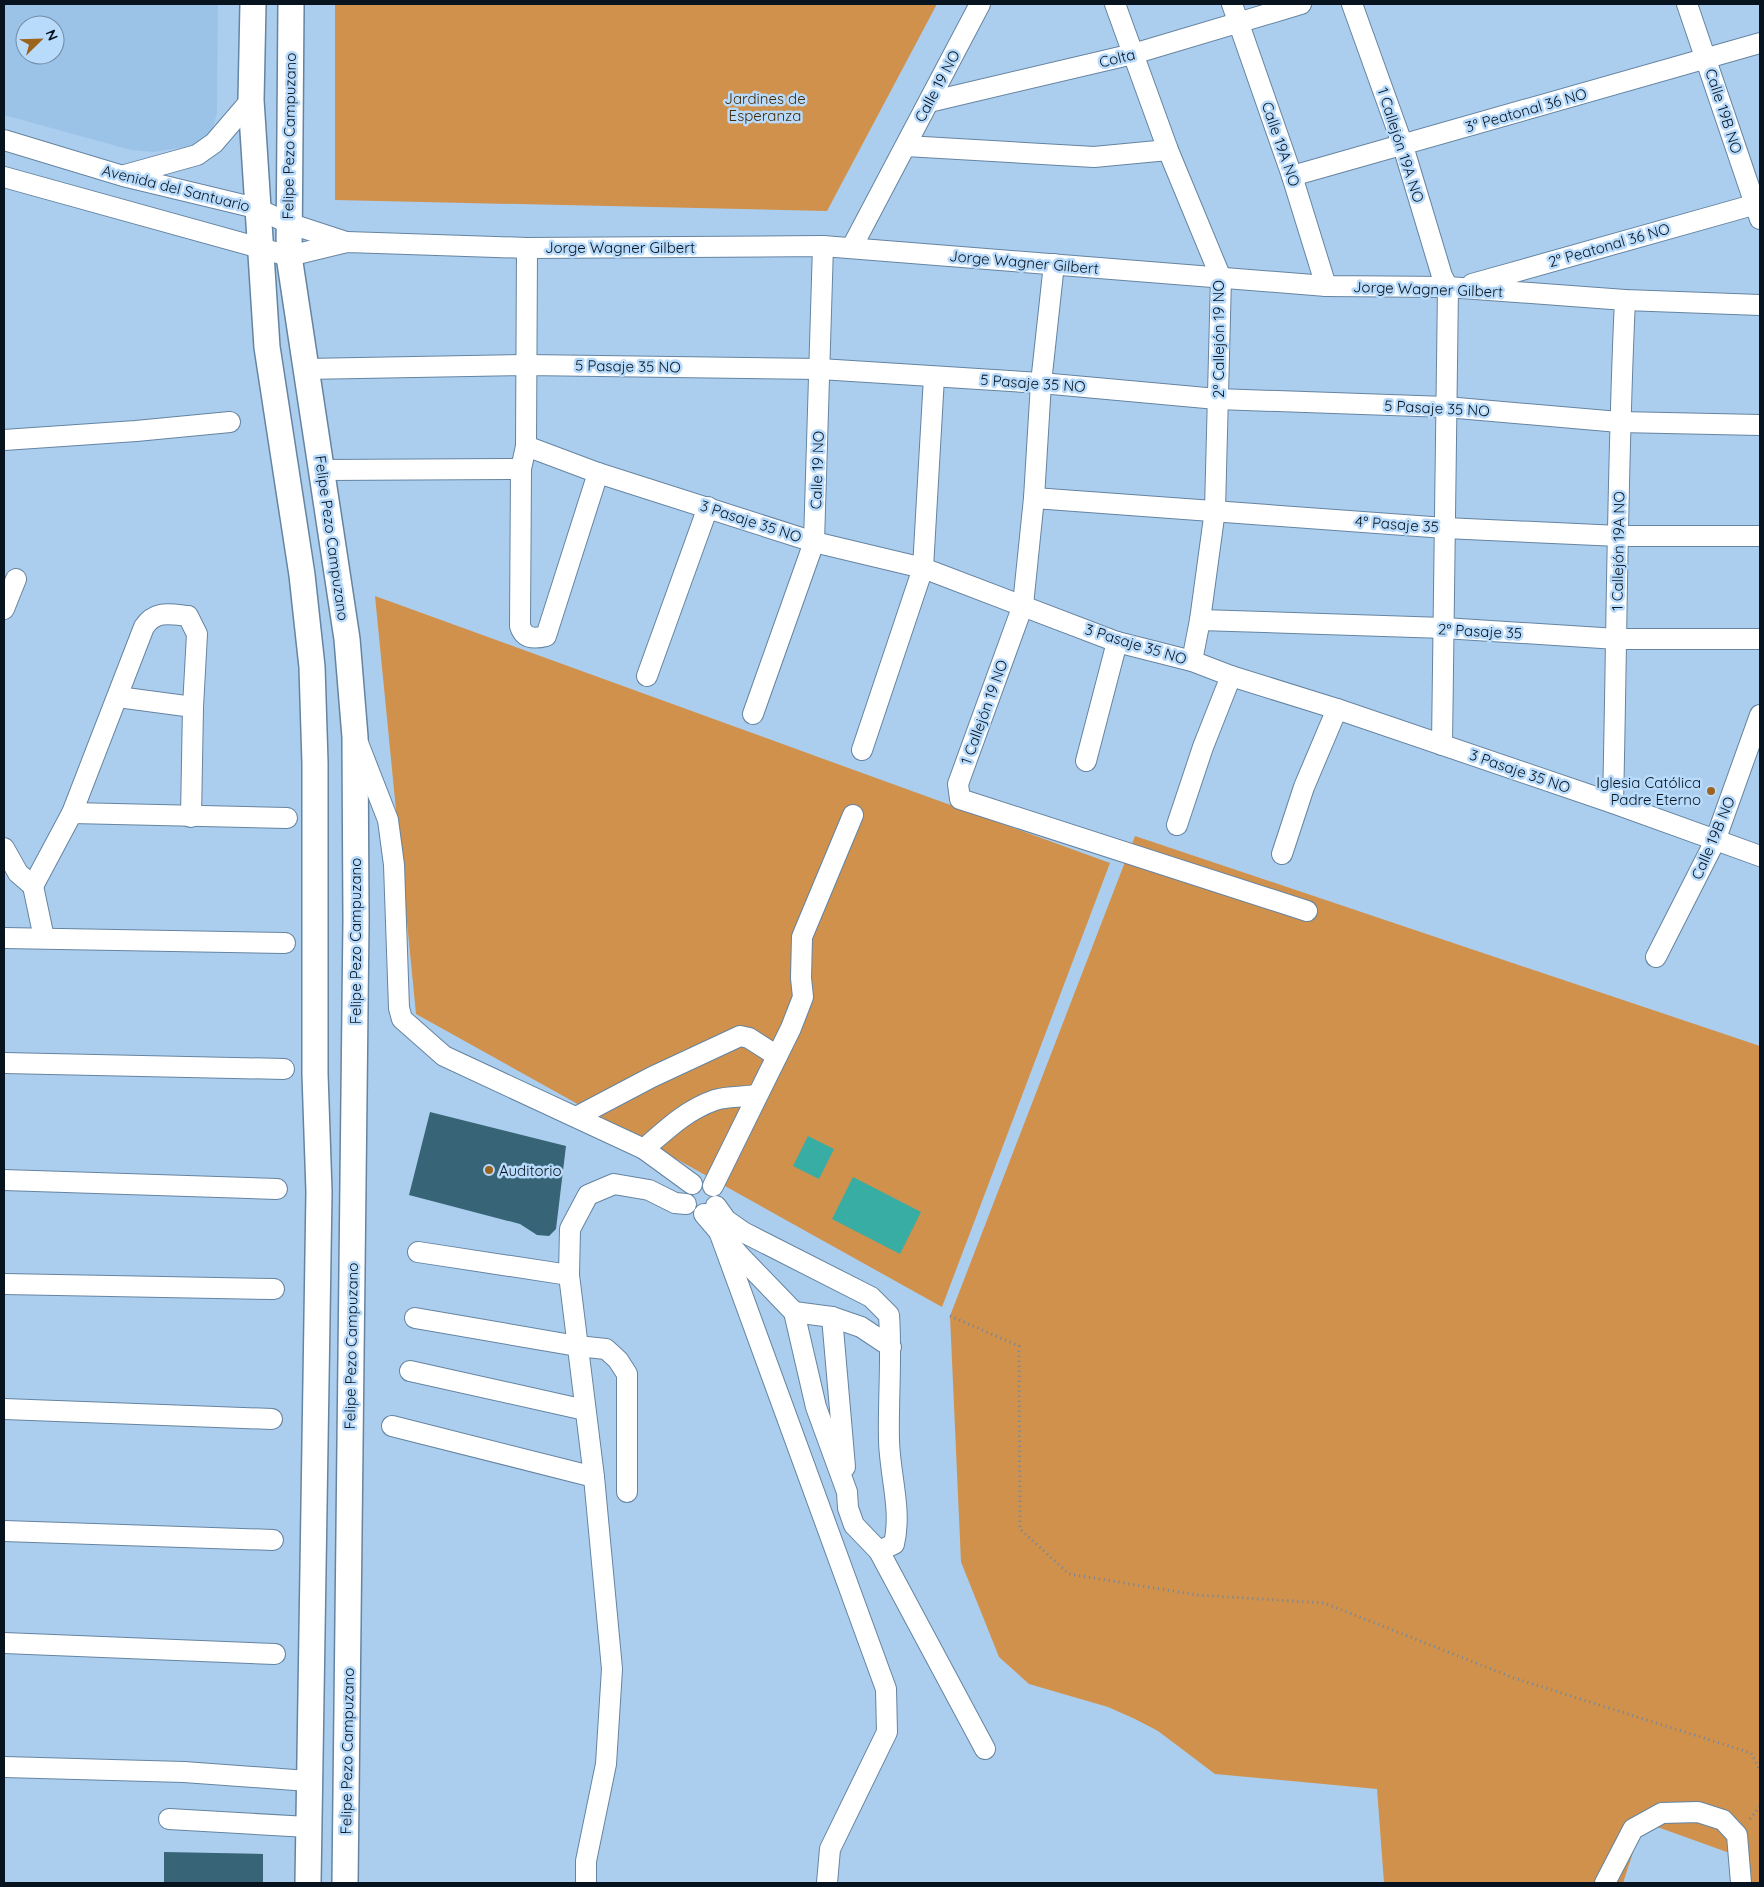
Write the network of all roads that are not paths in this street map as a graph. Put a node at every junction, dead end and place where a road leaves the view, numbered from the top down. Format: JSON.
{"nodes":[{"id":1,"x":253,"y":4,"type":"edge"},
{"id":2,"x":291,"y":4,"type":"edge"},
{"id":3,"x":980,"y":4,"type":"edge"},
{"id":4,"x":1115,"y":4,"type":"edge"},
{"id":5,"x":1301,"y":4,"type":"edge"},
{"id":6,"x":1352,"y":4,"type":"edge"},
{"id":7,"x":1687,"y":4,"type":"edge"},
{"id":8,"x":1235,"y":13,"type":"edge"},
{"id":9,"x":1760,"y":43,"type":"edge"},
{"id":10,"x":1133,"y":54,"type":"junction"},
{"id":11,"x":1706,"y":57,"type":"junction"},
{"id":12,"x":251,"y":100,"type":"junction"},
{"id":13,"x":929,"y":102,"type":"junction"},
{"id":14,"x":4,"y":140,"type":"edge"},
{"id":15,"x":906,"y":146,"type":"junction"},
{"id":16,"x":1403,"y":146,"type":"junction"},
{"id":17,"x":1168,"y":150,"type":"junction"},
{"id":18,"x":123,"y":176,"type":"junction"},
{"id":19,"x":1292,"y":176,"type":"junction"},
{"id":20,"x":4,"y":177,"type":"edge"},
{"id":21,"x":256,"y":208,"type":"junction"},
{"id":22,"x":1758,"y":209,"type":"edge"},
{"id":23,"x":288,"y":222,"type":"junction"},
{"id":24,"x":347,"y":242,"type":"junction"},
{"id":25,"x":823,"y":246,"type":"junction"},
{"id":26,"x":852,"y":247,"type":"junction"},
{"id":27,"x":528,"y":248,"type":"junction"},
{"id":28,"x":260,"y":249,"type":"junction"},
{"id":29,"x":289,"y":256,"type":"junction"},
{"id":30,"x":1054,"y":264,"type":"junction"},
{"id":31,"x":1220,"y":278,"type":"junction"},
{"id":32,"x":1326,"y":286,"type":"junction"},
{"id":33,"x":1453,"y":288,"type":"junction"},
{"id":34,"x":1625,"y":300,"type":"junction"},
{"id":35,"x":1760,"y":305,"type":"edge"},
{"id":36,"x":527,"y":365,"type":"junction"},
{"id":37,"x":305,"y":368,"type":"junction"},
{"id":38,"x":820,"y":369,"type":"junction"},
{"id":39,"x":934,"y":377,"type":"junction"},
{"id":40,"x":1041,"y":383,"type":"junction"},
{"id":41,"x":1217,"y":399,"type":"junction"},
{"id":42,"x":1446,"y":407,"type":"junction"},
{"id":43,"x":230,"y":422,"type":"dead end"},
{"id":44,"x":1619,"y":422,"type":"junction"},
{"id":45,"x":1760,"y":425,"type":"edge"},
{"id":46,"x":4,"y":440,"type":"edge"},
{"id":47,"x":526,"y":446,"type":"junction"},
{"id":48,"x":521,"y":469,"type":"junction"},
{"id":49,"x":323,"y":470,"type":"junction"},
{"id":50,"x":598,"y":473,"type":"junction"},
{"id":51,"x":1034,"y":498,"type":"junction"},
{"id":52,"x":708,"y":507,"type":"junction"},
{"id":53,"x":1215,"y":510,"type":"junction"},
{"id":54,"x":1445,"y":528,"type":"junction"},
{"id":55,"x":1619,"y":536,"type":"junction"},
{"id":56,"x":1760,"y":536,"type":"edge"},
{"id":57,"x":814,"y":542,"type":"junction"},
{"id":58,"x":922,"y":568,"type":"junction"},
{"id":59,"x":16,"y":580,"type":"dead end"},
{"id":60,"x":1024,"y":605,"type":"junction"},
{"id":61,"x":4,"y":609,"type":"edge"},
{"id":62,"x":1200,"y":620,"type":"junction"},
{"id":63,"x":1444,"y":628,"type":"junction"},
{"id":64,"x":1760,"y":638,"type":"edge"},
{"id":65,"x":1617,"y":639,"type":"junction"},
{"id":66,"x":1117,"y":642,"type":"junction"},
{"id":67,"x":1192,"y":661,"type":"junction"},
{"id":68,"x":646,"y":676,"type":"dead end"},
{"id":69,"x":1231,"y":676,"type":"junction"},
{"id":70,"x":118,"y":697,"type":"junction"},
{"id":71,"x":192,"y":706,"type":"junction"},
{"id":72,"x":1337,"y":709,"type":"junction"},
{"id":73,"x":753,"y":714,"type":"dead end"},
{"id":74,"x":1759,"y":721,"type":"edge"},
{"id":75,"x":355,"y":736,"type":"junction"},
{"id":76,"x":1442,"y":744,"type":"junction"},
{"id":77,"x":862,"y":750,"type":"dead end"},
{"id":78,"x":1086,"y":761,"type":"dead end"},
{"id":79,"x":1613,"y":803,"type":"junction"},
{"id":80,"x":72,"y":812,"type":"junction"},
{"id":81,"x":853,"y":814,"type":"dead end"},
{"id":82,"x":191,"y":817,"type":"junction"},
{"id":83,"x":288,"y":818,"type":"dead end"},
{"id":84,"x":1177,"y":825,"type":"dead end"},
{"id":85,"x":1715,"y":841,"type":"junction"},
{"id":86,"x":4,"y":848,"type":"edge"},
{"id":87,"x":1282,"y":854,"type":"dead end"},
{"id":88,"x":1760,"y":856,"type":"edge"},
{"id":89,"x":33,"y":886,"type":"junction"},
{"id":90,"x":1307,"y":911,"type":"dead end"},
{"id":91,"x":4,"y":938,"type":"edge"},
{"id":92,"x":44,"y":938,"type":"junction"},
{"id":93,"x":285,"y":943,"type":"dead end"},
{"id":94,"x":1656,"y":957,"type":"dead end"},
{"id":95,"x":777,"y":1056,"type":"junction"},
{"id":96,"x":4,"y":1063,"type":"edge"},
{"id":97,"x":284,"y":1069,"type":"dead end"},
{"id":98,"x":758,"y":1096,"type":"junction"},
{"id":99,"x":578,"y":1116,"type":"junction"},
{"id":100,"x":644,"y":1149,"type":"junction"},
{"id":101,"x":4,"y":1180,"type":"edge"},
{"id":102,"x":692,"y":1184,"type":"junction"},
{"id":103,"x":712,"y":1186,"type":"junction"},
{"id":104,"x":277,"y":1189,"type":"dead end"},
{"id":105,"x":686,"y":1204,"type":"junction"},
{"id":106,"x":710,"y":1210,"type":"junction"},
{"id":107,"x":720,"y":1234,"type":"junction"},
{"id":108,"x":418,"y":1252,"type":"dead end"},
{"id":109,"x":569,"y":1275,"type":"junction"},
{"id":110,"x":4,"y":1284,"type":"edge"},
{"id":111,"x":274,"y":1289,"type":"dead end"},
{"id":112,"x":794,"y":1312,"type":"junction"},
{"id":113,"x":832,"y":1317,"type":"junction"},
{"id":114,"x":414,"y":1318,"type":"dead end"},
{"id":115,"x":577,"y":1346,"type":"junction"},
{"id":116,"x":891,"y":1347,"type":"junction"},
{"id":117,"x":410,"y":1371,"type":"dead end"},
{"id":118,"x":840,"y":1406,"type":"junction"},
{"id":119,"x":816,"y":1407,"type":"junction"},
{"id":120,"x":4,"y":1410,"type":"edge"},
{"id":121,"x":585,"y":1410,"type":"junction"},
{"id":122,"x":272,"y":1419,"type":"dead end"},
{"id":123,"x":392,"y":1426,"type":"dead end"},
{"id":124,"x":594,"y":1477,"type":"junction"},
{"id":125,"x":627,"y":1492,"type":"dead end"},
{"id":126,"x":847,"y":1492,"type":"junction"},
{"id":127,"x":4,"y":1531,"type":"edge"},
{"id":128,"x":273,"y":1540,"type":"dead end"},
{"id":129,"x":879,"y":1551,"type":"junction"},
{"id":130,"x":4,"y":1643,"type":"edge"},
{"id":131,"x":275,"y":1654,"type":"dead end"},
{"id":132,"x":985,"y":1749,"type":"dead end"},
{"id":133,"x":4,"y":1767,"type":"edge"},
{"id":134,"x":308,"y":1781,"type":"junction"},
{"id":135,"x":169,"y":1819,"type":"dead end"},
{"id":136,"x":308,"y":1827,"type":"junction"},
{"id":137,"x":308,"y":1883,"type":"edge"},
{"id":138,"x":345,"y":1883,"type":"edge"},
{"id":139,"x":586,"y":1883,"type":"edge"},
{"id":140,"x":827,"y":1883,"type":"edge"},
{"id":141,"x":1605,"y":1883,"type":"edge"},
{"id":142,"x":1742,"y":1883,"type":"edge"}],
"edges":[{"from":1,"to":12,"type":"main road","name":"Felipe Pezo Campuzano"},
{"from":2,"to":23,"type":"main road","name":"Felipe Pezo Campuzano"},
{"from":3,"to":13,"type":"street","name":"Calle 19 NO"},
{"from":4,"to":10,"type":"street","name":"2° Callejón 19 NO"},
{"from":5,"to":8,"type":"street","name":"Colta"},
{"from":6,"to":16,"type":"street","name":"1 Callejón 19A NO"},
{"from":7,"to":11,"type":"street","name":"Calle 19B NO"},
{"from":8,"to":10,"type":"street","name":"Colta"},
{"from":8,"to":19,"type":"street","name":"Calle 19A NO"},
{"from":9,"to":11,"type":"street","name":"3° Peatonal 36 NO"},
{"from":10,"to":13,"type":"street","name":"Colta"},
{"from":10,"to":17,"type":"street","name":"2° Callejón 19 NO"},
{"from":11,"to":16,"type":"street","name":"3° Peatonal 36 NO"},
{"from":11,"to":22,"type":"street","name":"Calle 19B NO"},
{"from":12,"to":18,"type":"street"},
{"from":12,"to":21,"type":"main road","name":"Felipe Pezo Campuzano"},
{"from":13,"to":15,"type":"street","name":"Calle 19 NO"},
{"from":14,"to":18,"type":"street","name":"Avenida del Santuario"},
{"from":15,"to":17,"type":"street"},
{"from":15,"to":26,"type":"street","name":"Calle 19 NO"},
{"from":16,"to":19,"type":"street","name":"3° Peatonal 36 NO"},
{"from":16,"to":33,"type":"street","name":"1 Callejón 19A NO"},
{"from":17,"to":31,"type":"street","name":"2° Callejón 19 NO"},
{"from":18,"to":21,"type":"street","name":"Avenida del Santuario"},
{"from":19,"to":32,"type":"street","name":"Calle 19A NO"},
{"from":20,"to":28,"type":"street"},
{"from":21,"to":23,"type":"street","name":"Avenida del Santuario"},
{"from":21,"to":28,"type":"main road","name":"Felipe Pezo Campuzano"},
{"from":22,"to":33,"type":"street","name":"2° Peatonal 36 NO"},
{"from":23,"to":24,"type":"street","name":"Avenida del Santuario"},
{"from":23,"to":29,"type":"main road","name":"Felipe Pezo Campuzano"},
{"from":24,"to":27,"type":"street","name":"Jorge Wagner Gilbert"},
{"from":24,"to":29,"type":"street","name":"Jorge Wagner Gilbert"},
{"from":25,"to":26,"type":"street","name":"Jorge Wagner Gilbert"},
{"from":25,"to":27,"type":"street","name":"Jorge Wagner Gilbert"},
{"from":25,"to":38,"type":"street","name":"Calle 19 NO"},
{"from":26,"to":30,"type":"street","name":"Jorge Wagner Gilbert"},
{"from":27,"to":36,"type":"street"},
{"from":28,"to":29,"type":"street"},
{"from":28,"to":134,"type":"main road","name":"Felipe Pezo Campuzano"},
{"from":29,"to":37,"type":"main road","name":"Felipe Pezo Campuzano"},
{"from":30,"to":31,"type":"street","name":"Jorge Wagner Gilbert"},
{"from":30,"to":40,"type":"street","name":"1 Callejón 19 NO"},
{"from":31,"to":32,"type":"street","name":"Jorge Wagner Gilbert"},
{"from":31,"to":41,"type":"street","name":"2° Callejón 19 NO"},
{"from":32,"to":33,"type":"street","name":"Jorge Wagner Gilbert"},
{"from":33,"to":34,"type":"street","name":"Jorge Wagner Gilbert"},
{"from":33,"to":42,"type":"street"},
{"from":34,"to":35,"type":"street","name":"Jorge Wagner Gilbert"},
{"from":34,"to":44,"type":"street","name":"1 Callejón 19A NO"},
{"from":36,"to":37,"type":"street","name":"5 Pasaje 35 NO"},
{"from":36,"to":38,"type":"street","name":"5 Pasaje 35 NO"},
{"from":36,"to":47,"type":"street"},
{"from":37,"to":49,"type":"main road","name":"Felipe Pezo Campuzano"},
{"from":38,"to":39,"type":"street","name":"5 Pasaje 35 NO"},
{"from":38,"to":57,"type":"street","name":"Calle 19 NO"},
{"from":39,"to":40,"type":"street","name":"5 Pasaje 35 NO"},
{"from":39,"to":58,"type":"street"},
{"from":40,"to":41,"type":"street","name":"5 Pasaje 35 NO"},
{"from":40,"to":51,"type":"street","name":"1 Callejón 19 NO"},
{"from":41,"to":42,"type":"street","name":"5 Pasaje 35 NO"},
{"from":41,"to":53,"type":"street","name":"2° Callejón 19 NO"},
{"from":42,"to":44,"type":"street","name":"5 Pasaje 35 NO"},
{"from":42,"to":54,"type":"street"},
{"from":43,"to":46,"type":"street"},
{"from":44,"to":45,"type":"street","name":"5 Pasaje 35 NO"},
{"from":44,"to":55,"type":"street","name":"1 Callejón 19A NO"},
{"from":47,"to":48,"type":"street"},
{"from":47,"to":50,"type":"street","name":"3 Pasaje 35 NO"},
{"from":48,"to":49,"type":"street"},
{"from":48,"to":50,"type":"street"},
{"from":49,"to":75,"type":"main road","name":"Felipe Pezo Campuzano"},
{"from":50,"to":52,"type":"street","name":"3 Pasaje 35 NO"},
{"from":51,"to":53,"type":"street","name":"4° Pasaje 35"},
{"from":51,"to":60,"type":"street","name":"1 Callejón 19 NO"},
{"from":52,"to":57,"type":"street","name":"3 Pasaje 35 NO"},
{"from":52,"to":68,"type":"street"},
{"from":53,"to":54,"type":"street","name":"4° Pasaje 35"},
{"from":53,"to":62,"type":"street","name":"2° Callejón 19 NO"},
{"from":54,"to":55,"type":"street","name":"4° Pasaje 35"},
{"from":54,"to":63,"type":"street"},
{"from":55,"to":56,"type":"street","name":"4° Pasaje 35"},
{"from":55,"to":65,"type":"street","name":"1 Callejón 19A NO"},
{"from":57,"to":58,"type":"street","name":"3 Pasaje 35 NO"},
{"from":57,"to":73,"type":"street","name":"Calle 19 NO"},
{"from":58,"to":60,"type":"street","name":"3 Pasaje 35 NO"},
{"from":58,"to":77,"type":"street"},
{"from":59,"to":61,"type":"street"},
{"from":60,"to":66,"type":"street","name":"3 Pasaje 35 NO"},
{"from":60,"to":90,"type":"street","name":"1 Callejón 19 NO"},
{"from":62,"to":63,"type":"street","name":"2° Pasaje 35"},
{"from":62,"to":67,"type":"street","name":"2° Callejón 19 NO"},
{"from":63,"to":65,"type":"street","name":"2° Pasaje 35"},
{"from":63,"to":76,"type":"street"},
{"from":64,"to":65,"type":"street","name":"2° Pasaje 35"},
{"from":65,"to":79,"type":"street","name":"1 Callejón 19A NO"},
{"from":66,"to":67,"type":"street","name":"3 Pasaje 35 NO"},
{"from":66,"to":78,"type":"street"},
{"from":67,"to":69,"type":"street","name":"3 Pasaje 35 NO"},
{"from":69,"to":72,"type":"street","name":"3 Pasaje 35 NO"},
{"from":69,"to":84,"type":"street"},
{"from":70,"to":71,"type":"street"},
{"from":70,"to":71,"type":"street"},
{"from":70,"to":80,"type":"street"},
{"from":71,"to":82,"type":"street"},
{"from":72,"to":76,"type":"street","name":"3 Pasaje 35 NO"},
{"from":72,"to":87,"type":"street"},
{"from":74,"to":85,"type":"street","name":"Calle 19B NO"},
{"from":75,"to":99,"type":"street"},
{"from":75,"to":138,"type":"main road","name":"Felipe Pezo Campuzano"},
{"from":76,"to":79,"type":"street","name":"3 Pasaje 35 NO"},
{"from":79,"to":85,"type":"street","name":"3 Pasaje 35 NO"},
{"from":80,"to":82,"type":"street"},
{"from":80,"to":89,"type":"street"},
{"from":81,"to":95,"type":"street"},
{"from":82,"to":83,"type":"street"},
{"from":85,"to":88,"type":"street","name":"3 Pasaje 35 NO"},
{"from":85,"to":94,"type":"street","name":"Calle 19B NO"},
{"from":86,"to":89,"type":"street"},
{"from":89,"to":92,"type":"street"},
{"from":91,"to":92,"type":"street"},
{"from":92,"to":93,"type":"street"},
{"from":95,"to":98,"type":"street"},
{"from":95,"to":99,"type":"street"},
{"from":96,"to":97,"type":"street"},
{"from":98,"to":100,"type":"street"},
{"from":98,"to":103,"type":"street"},
{"from":99,"to":100,"type":"street"},
{"from":100,"to":102,"type":"street"},
{"from":101,"to":104,"type":"street"},
{"from":102,"to":103,"type":"street"},
{"from":102,"to":105,"type":"street"},
{"from":103,"to":106,"type":"street"},
{"from":105,"to":106,"type":"street"},
{"from":105,"to":109,"type":"street"},
{"from":106,"to":107,"type":"street"},
{"from":106,"to":116,"type":"street"},
{"from":107,"to":112,"type":"street"},
{"from":107,"to":140,"type":"street"},
{"from":108,"to":109,"type":"street"},
{"from":109,"to":115,"type":"street"},
{"from":110,"to":111,"type":"street"},
{"from":112,"to":113,"type":"street"},
{"from":112,"to":119,"type":"street"},
{"from":113,"to":116,"type":"street"},
{"from":113,"to":118,"type":"street"},
{"from":114,"to":115,"type":"street"},
{"from":115,"to":121,"type":"street"},
{"from":115,"to":125,"type":"street"},
{"from":116,"to":129,"type":"street"},
{"from":117,"to":121,"type":"street"},
{"from":118,"to":119,"type":"street"},
{"from":118,"to":126,"type":"street"},
{"from":119,"to":126,"type":"street"},
{"from":120,"to":122,"type":"street"},
{"from":121,"to":124,"type":"street"},
{"from":123,"to":124,"type":"street"},
{"from":124,"to":139,"type":"street"},
{"from":126,"to":129,"type":"street"},
{"from":127,"to":128,"type":"street"},
{"from":129,"to":132,"type":"street"},
{"from":130,"to":131,"type":"street"},
{"from":133,"to":134,"type":"street"},
{"from":134,"to":136,"type":"main road","name":"Felipe Pezo Campuzano"},
{"from":135,"to":136,"type":"street"},
{"from":136,"to":137,"type":"main road","name":"Felipe Pezo Campuzano"},
{"from":141,"to":142,"type":"street"}]}
